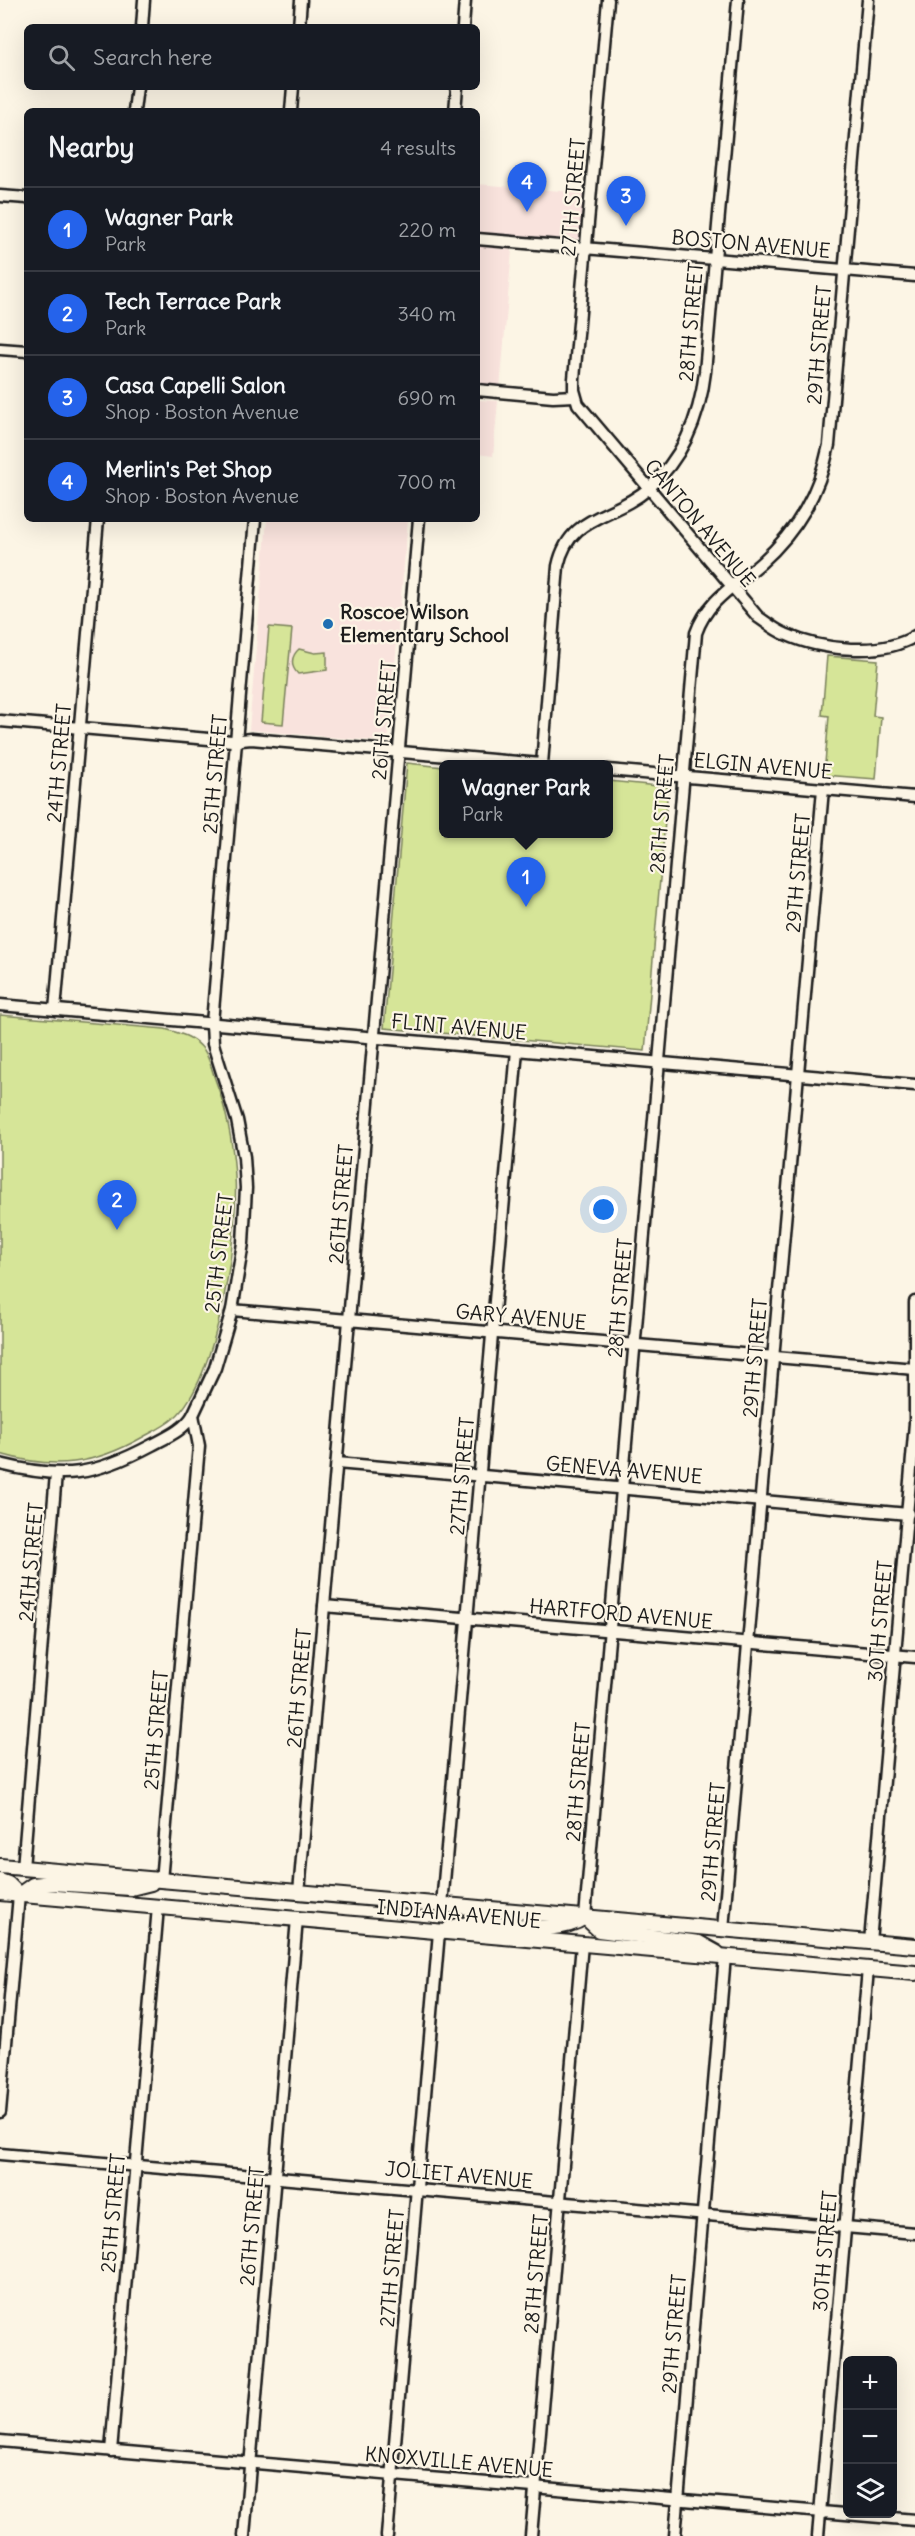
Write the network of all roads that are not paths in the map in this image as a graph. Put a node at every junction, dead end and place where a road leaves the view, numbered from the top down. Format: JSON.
{"nodes":[{"id":1,"x":144,"y":0,"type":"edge"},
{"id":2,"x":301,"y":0,"type":"edge"},
{"id":3,"x":465,"y":0,"type":"edge"},
{"id":4,"x":608,"y":0,"type":"edge"},
{"id":5,"x":738,"y":0,"type":"edge"},
{"id":6,"x":868,"y":0,"type":"edge"},
{"id":7,"x":142,"y":24,"type":"edge"},
{"id":8,"x":299,"y":24,"type":"edge"},
{"id":9,"x":463,"y":24,"type":"edge"},
{"id":10,"x":137,"y":90,"type":"edge"},
{"id":11,"x":293,"y":90,"type":"edge"},
{"id":12,"x":457,"y":90,"type":"edge"},
{"id":13,"x":135,"y":108,"type":"edge"},
{"id":14,"x":291,"y":108,"type":"edge"},
{"id":15,"x":455,"y":108,"type":"edge"},
{"id":16,"x":0,"y":196,"type":"edge"},
{"id":17,"x":24,"y":198,"type":"edge"},
{"id":18,"x":480,"y":239,"type":"edge"},
{"id":19,"x":586,"y":248,"type":"junction"},
{"id":20,"x":715,"y":259,"type":"junction"},
{"id":21,"x":844,"y":270,"type":"junction"},
{"id":22,"x":915,"y":276,"type":"edge"},
{"id":23,"x":0,"y":349,"type":"edge"},
{"id":24,"x":24,"y":351,"type":"edge"},
{"id":25,"x":480,"y":390,"type":"edge"},
{"id":26,"x":575,"y":396,"type":"junction"},
{"id":27,"x":648,"y":489,"type":"junction"},
{"id":28,"x":98,"y":522,"type":"edge"},
{"id":29,"x":255,"y":522,"type":"edge"},
{"id":30,"x":419,"y":522,"type":"edge"},
{"id":31,"x":731,"y":587,"type":"junction"},
{"id":32,"x":915,"y":636,"type":"edge"},
{"id":33,"x":0,"y":721,"type":"edge"},
{"id":34,"x":80,"y":728,"type":"junction"},
{"id":35,"x":236,"y":740,"type":"junction"},
{"id":36,"x":399,"y":751,"type":"junction"},
{"id":37,"x":490,"y":760,"type":"edge"},
{"id":38,"x":541,"y":760,"type":"edge"},
{"id":39,"x":613,"y":770,"type":"edge"},
{"id":40,"x":683,"y":777,"type":"junction"},
{"id":41,"x":823,"y":789,"type":"junction"},
{"id":42,"x":915,"y":797,"type":"edge"},
{"id":43,"x":0,"y":1005,"type":"edge"},
{"id":44,"x":55,"y":1010,"type":"junction"},
{"id":45,"x":212,"y":1023,"type":"junction"},
{"id":46,"x":374,"y":1037,"type":"junction"},
{"id":47,"x":517,"y":1050,"type":"junction"},
{"id":48,"x":658,"y":1062,"type":"junction"},
{"id":49,"x":798,"y":1075,"type":"junction"},
{"id":50,"x":915,"y":1085,"type":"edge"},
{"id":51,"x":915,"y":1302,"type":"edge"},
{"id":52,"x":232,"y":1310,"type":"junction"},
{"id":53,"x":349,"y":1320,"type":"junction"},
{"id":54,"x":492,"y":1333,"type":"junction"},
{"id":55,"x":634,"y":1345,"type":"junction"},
{"id":56,"x":773,"y":1357,"type":"junction"},
{"id":57,"x":915,"y":1369,"type":"edge"},
{"id":58,"x":193,"y":1415,"type":"junction"},
{"id":59,"x":337,"y":1463,"type":"junction"},
{"id":60,"x":0,"y":1464,"type":"edge"},
{"id":61,"x":56,"y":1474,"type":"junction"},
{"id":62,"x":480,"y":1476,"type":"junction"},
{"id":63,"x":622,"y":1488,"type":"junction"},
{"id":64,"x":761,"y":1500,"type":"junction"},
{"id":65,"x":908,"y":1514,"type":"junction"},
{"id":66,"x":324,"y":1606,"type":"junction"},
{"id":67,"x":467,"y":1618,"type":"junction"},
{"id":68,"x":609,"y":1631,"type":"junction"},
{"id":69,"x":748,"y":1643,"type":"junction"},
{"id":70,"x":895,"y":1656,"type":"junction"},
{"id":71,"x":915,"y":1657,"type":"edge"},
{"id":72,"x":0,"y":1866,"type":"edge"},
{"id":73,"x":23,"y":1868,"type":"junction"},
{"id":74,"x":0,"y":1881,"type":"edge"},
{"id":75,"x":161,"y":1881,"type":"junction"},
{"id":76,"x":0,"y":1893,"type":"edge"},
{"id":77,"x":299,"y":1893,"type":"junction"},
{"id":78,"x":19,"y":1895,"type":"junction"},
{"id":79,"x":442,"y":1905,"type":"junction"},
{"id":80,"x":158,"y":1907,"type":"junction"},
{"id":81,"x":585,"y":1917,"type":"junction"},
{"id":82,"x":297,"y":1919,"type":"junction"},
{"id":83,"x":723,"y":1929,"type":"junction"},
{"id":84,"x":440,"y":1932,"type":"junction"},
{"id":85,"x":870,"y":1942,"type":"junction"},
{"id":86,"x":582,"y":1944,"type":"junction"},
{"id":87,"x":915,"y":1946,"type":"edge"},
{"id":88,"x":725,"y":1956,"type":"junction"},
{"id":89,"x":868,"y":1969,"type":"junction"},
{"id":90,"x":915,"y":1973,"type":"edge"},
{"id":91,"x":4,"y":2019,"type":"edge"},
{"id":92,"x":0,"y":2112,"type":"edge"},
{"id":93,"x":0,"y":2154,"type":"edge"},
{"id":94,"x":136,"y":2166,"type":"junction"},
{"id":95,"x":274,"y":2177,"type":"junction"},
{"id":96,"x":417,"y":2189,"type":"junction"},
{"id":97,"x":560,"y":2202,"type":"junction"},
{"id":98,"x":702,"y":2214,"type":"junction"},
{"id":99,"x":845,"y":2227,"type":"junction"},
{"id":100,"x":915,"y":2233,"type":"edge"},
{"id":101,"x":0,"y":2441,"type":"edge"},
{"id":102,"x":111,"y":2451,"type":"junction"},
{"id":103,"x":250,"y":2463,"type":"junction"},
{"id":104,"x":392,"y":2475,"type":"junction"},
{"id":105,"x":535,"y":2487,"type":"junction"},
{"id":106,"x":678,"y":2499,"type":"junction"},
{"id":107,"x":820,"y":2512,"type":"junction"},
{"id":108,"x":915,"y":2520,"type":"edge"},
{"id":109,"x":244,"y":2536,"type":"edge"},
{"id":110,"x":387,"y":2536,"type":"edge"},
{"id":111,"x":531,"y":2536,"type":"edge"},
{"id":112,"x":675,"y":2536,"type":"edge"},
{"id":113,"x":818,"y":2536,"type":"edge"}],
"edges":[{"from":1,"to":7,"type":"street"},
{"from":2,"to":8,"type":"street"},
{"from":3,"to":9,"type":"street"},
{"from":4,"to":19,"type":"street","name":"27TH STREET"},
{"from":5,"to":20,"type":"street","name":"28TH STREET"},
{"from":6,"to":21,"type":"street","name":"29TH STREET"},
{"from":10,"to":13,"type":"street"},
{"from":11,"to":14,"type":"street"},
{"from":12,"to":15,"type":"street"},
{"from":16,"to":17,"type":"street"},
{"from":18,"to":19,"type":"street","name":"BOSTON AVENUE"},
{"from":19,"to":20,"type":"street","name":"BOSTON AVENUE"},
{"from":19,"to":26,"type":"street","name":"27TH STREET"},
{"from":20,"to":21,"type":"street","name":"BOSTON AVENUE"},
{"from":20,"to":27,"type":"street","name":"28TH STREET"},
{"from":21,"to":22,"type":"street","name":"BOSTON AVENUE"},
{"from":21,"to":31,"type":"street","name":"29TH STREET"},
{"from":23,"to":24,"type":"street"},
{"from":25,"to":26,"type":"street"},
{"from":26,"to":27,"type":"street","name":"CANTON AVENUE"},
{"from":27,"to":31,"type":"street","name":"CANTON AVENUE"},
{"from":27,"to":38,"type":"street"},
{"from":28,"to":34,"type":"street","name":"24TH STREET"},
{"from":29,"to":35,"type":"street","name":"25TH STREET"},
{"from":30,"to":36,"type":"street","name":"26TH STREET"},
{"from":31,"to":32,"type":"street","name":"CANTON AVENUE"},
{"from":31,"to":40,"type":"street","name":"28TH STREET"},
{"from":33,"to":34,"type":"street"},
{"from":34,"to":35,"type":"street"},
{"from":34,"to":44,"type":"street","name":"24TH STREET"},
{"from":35,"to":36,"type":"street"},
{"from":35,"to":45,"type":"street","name":"25TH STREET"},
{"from":36,"to":37,"type":"street"},
{"from":36,"to":46,"type":"street","name":"26TH STREET"},
{"from":39,"to":40,"type":"street","name":"ELGIN AVENUE"},
{"from":40,"to":41,"type":"street","name":"ELGIN AVENUE"},
{"from":40,"to":48,"type":"street","name":"28TH STREET"},
{"from":41,"to":42,"type":"street","name":"ELGIN AVENUE"},
{"from":41,"to":49,"type":"street","name":"29TH STREET"},
{"from":43,"to":44,"type":"street","name":"FLINT AVENUE"},
{"from":44,"to":45,"type":"street","name":"FLINT AVENUE"},
{"from":45,"to":46,"type":"street","name":"FLINT AVENUE"},
{"from":45,"to":52,"type":"street","name":"25TH STREET"},
{"from":46,"to":47,"type":"street","name":"FLINT AVENUE"},
{"from":46,"to":53,"type":"street","name":"26TH STREET"},
{"from":47,"to":48,"type":"street","name":"FLINT AVENUE"},
{"from":47,"to":54,"type":"street","name":"27TH STREET"},
{"from":48,"to":49,"type":"street","name":"FLINT AVENUE"},
{"from":48,"to":55,"type":"street","name":"28TH STREET"},
{"from":49,"to":50,"type":"street","name":"FLINT AVENUE"},
{"from":49,"to":56,"type":"street","name":"29TH STREET"},
{"from":51,"to":57,"type":"street","name":"30TH STREET"},
{"from":52,"to":53,"type":"street","name":"GARY AVENUE"},
{"from":52,"to":58,"type":"street","name":"25TH STREET"},
{"from":53,"to":54,"type":"street","name":"GARY AVENUE"},
{"from":53,"to":59,"type":"street","name":"26TH STREET"},
{"from":54,"to":55,"type":"street","name":"GARY AVENUE"},
{"from":54,"to":62,"type":"street","name":"27TH STREET"},
{"from":55,"to":56,"type":"street","name":"GARY AVENUE"},
{"from":55,"to":63,"type":"street","name":"28TH STREET"},
{"from":56,"to":57,"type":"street","name":"GARY AVENUE"},
{"from":56,"to":64,"type":"street","name":"29TH STREET"},
{"from":57,"to":65,"type":"street","name":"30TH STREET"},
{"from":58,"to":61,"type":"street"},
{"from":58,"to":75,"type":"street","name":"25TH STREET"},
{"from":59,"to":62,"type":"street","name":"GENEVA AVENUE"},
{"from":59,"to":66,"type":"street","name":"26TH STREET"},
{"from":60,"to":61,"type":"street"},
{"from":61,"to":73,"type":"street","name":"24TH STREET"},
{"from":62,"to":63,"type":"street","name":"GENEVA AVENUE"},
{"from":62,"to":67,"type":"street","name":"27TH STREET"},
{"from":63,"to":64,"type":"street","name":"GENEVA AVENUE"},
{"from":63,"to":68,"type":"street","name":"28TH STREET"},
{"from":64,"to":65,"type":"street","name":"GENEVA AVENUE"},
{"from":64,"to":69,"type":"street","name":"29TH STREET"},
{"from":65,"to":70,"type":"street","name":"30TH STREET"},
{"from":66,"to":67,"type":"street","name":"HARTFORD AVENUE"},
{"from":66,"to":77,"type":"street","name":"26TH STREET"},
{"from":67,"to":68,"type":"street","name":"HARTFORD AVENUE"},
{"from":67,"to":79,"type":"street","name":"27TH STREET"},
{"from":68,"to":69,"type":"street","name":"HARTFORD AVENUE"},
{"from":68,"to":81,"type":"street","name":"28TH STREET"},
{"from":69,"to":70,"type":"street","name":"HARTFORD AVENUE"},
{"from":69,"to":83,"type":"street","name":"29TH STREET"},
{"from":70,"to":71,"type":"street","name":"HARTFORD AVENUE"},
{"from":70,"to":85,"type":"street","name":"30TH STREET"},
{"from":72,"to":73,"type":"main road","name":"INDIANA AVENUE"},
{"from":73,"to":75,"type":"main road","name":"INDIANA AVENUE"},
{"from":74,"to":78,"type":"main road"},
{"from":75,"to":77,"type":"main road","name":"INDIANA AVENUE"},
{"from":75,"to":78,"type":"main road"},
{"from":76,"to":78,"type":"main road","name":"INDIANA AVENUE"},
{"from":77,"to":79,"type":"main road","name":"INDIANA AVENUE"},
{"from":78,"to":80,"type":"main road","name":"INDIANA AVENUE"},
{"from":78,"to":91,"type":"street"},
{"from":79,"to":81,"type":"main road","name":"INDIANA AVENUE"},
{"from":80,"to":82,"type":"main road","name":"INDIANA AVENUE"},
{"from":80,"to":94,"type":"street","name":"25TH STREET"},
{"from":81,"to":83,"type":"main road","name":"INDIANA AVENUE"},
{"from":81,"to":84,"type":"main road"},
{"from":81,"to":88,"type":"main road"},
{"from":82,"to":84,"type":"main road","name":"INDIANA AVENUE"},
{"from":82,"to":95,"type":"street","name":"26TH STREET"},
{"from":83,"to":85,"type":"main road","name":"INDIANA AVENUE"},
{"from":84,"to":86,"type":"main road","name":"INDIANA AVENUE"},
{"from":84,"to":96,"type":"street","name":"27TH STREET"},
{"from":85,"to":87,"type":"main road","name":"INDIANA AVENUE"},
{"from":86,"to":88,"type":"main road","name":"INDIANA AVENUE"},
{"from":86,"to":97,"type":"street","name":"28TH STREET"},
{"from":88,"to":89,"type":"main road","name":"INDIANA AVENUE"},
{"from":88,"to":98,"type":"street","name":"29TH STREET"},
{"from":89,"to":90,"type":"main road","name":"INDIANA AVENUE"},
{"from":89,"to":99,"type":"street","name":"30TH STREET"},
{"from":91,"to":92,"type":"street"},
{"from":93,"to":94,"type":"street","name":"JOLIET AVENUE"},
{"from":94,"to":95,"type":"street","name":"JOLIET AVENUE"},
{"from":94,"to":102,"type":"street","name":"25TH STREET"},
{"from":95,"to":96,"type":"street","name":"JOLIET AVENUE"},
{"from":95,"to":103,"type":"street","name":"26TH STREET"},
{"from":96,"to":97,"type":"street","name":"JOLIET AVENUE"},
{"from":96,"to":104,"type":"street","name":"27TH STREET"},
{"from":97,"to":98,"type":"street","name":"JOLIET AVENUE"},
{"from":97,"to":105,"type":"street","name":"28TH STREET"},
{"from":98,"to":99,"type":"street","name":"JOLIET AVENUE"},
{"from":98,"to":106,"type":"street","name":"29TH STREET"},
{"from":99,"to":100,"type":"street","name":"JOLIET AVENUE"},
{"from":99,"to":107,"type":"street","name":"30TH STREET"},
{"from":101,"to":102,"type":"street","name":"KNOXVILLE AVENUE"},
{"from":102,"to":103,"type":"street","name":"KNOXVILLE AVENUE"},
{"from":103,"to":104,"type":"street","name":"KNOXVILLE AVENUE"},
{"from":103,"to":109,"type":"street","name":"26TH STREET"},
{"from":104,"to":105,"type":"street","name":"KNOXVILLE AVENUE"},
{"from":104,"to":110,"type":"street","name":"27TH STREET"},
{"from":105,"to":106,"type":"street","name":"KNOXVILLE AVENUE"},
{"from":105,"to":111,"type":"street","name":"28TH STREET"},
{"from":106,"to":107,"type":"street","name":"KNOXVILLE AVENUE"},
{"from":106,"to":112,"type":"street","name":"29TH STREET"},
{"from":107,"to":108,"type":"street","name":"KNOXVILLE AVENUE"},
{"from":107,"to":113,"type":"street","name":"30TH STREET"}]}
